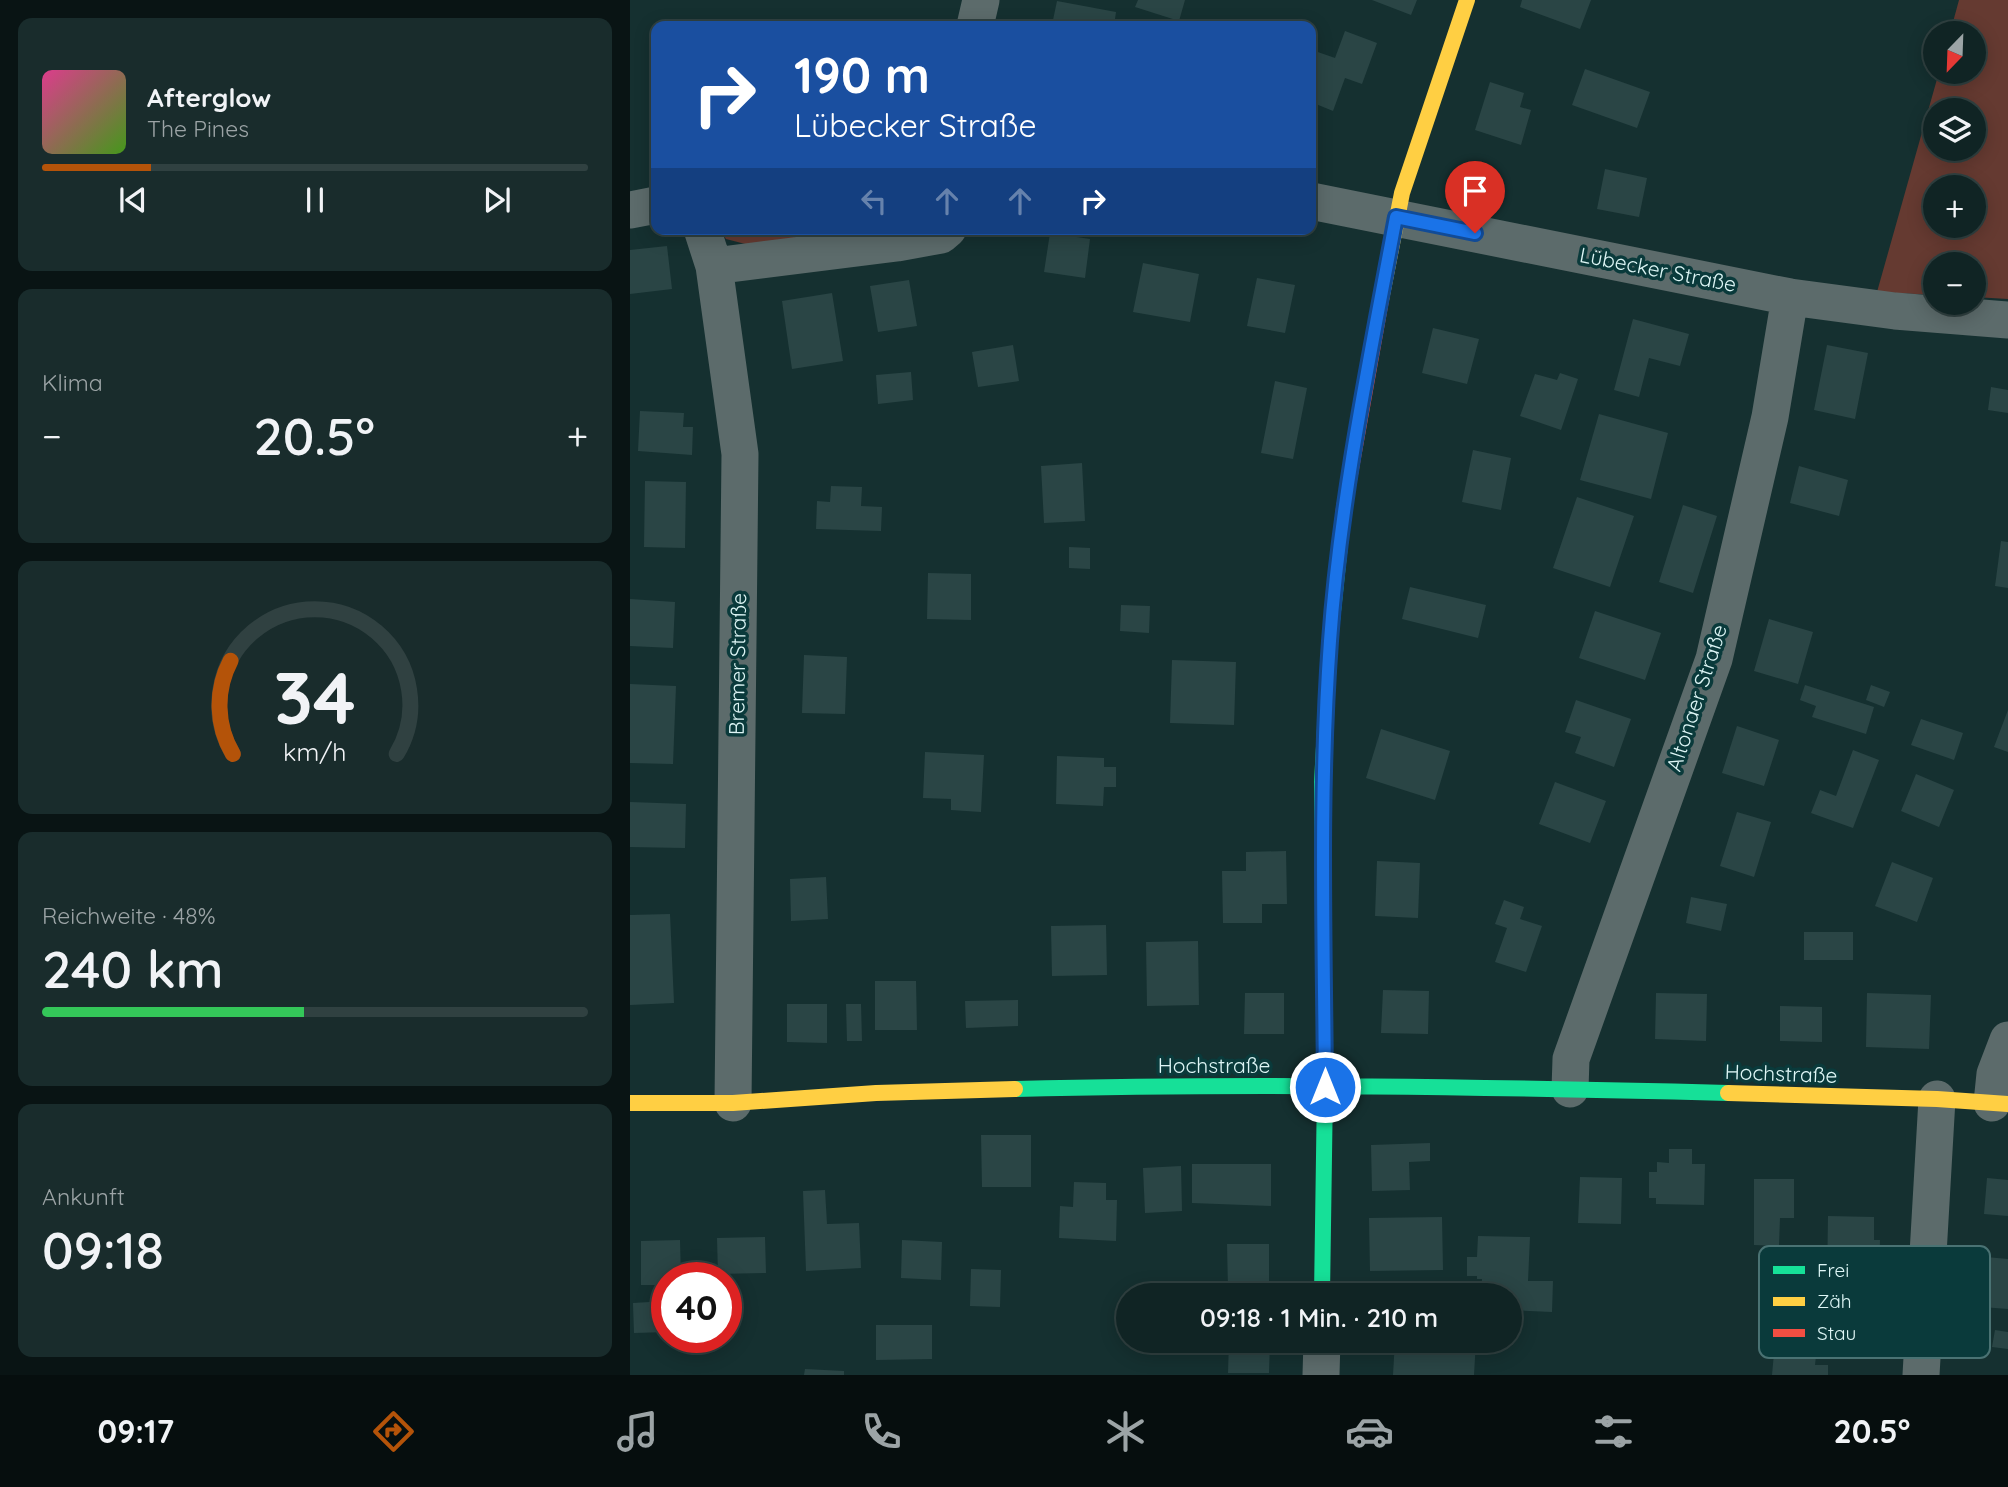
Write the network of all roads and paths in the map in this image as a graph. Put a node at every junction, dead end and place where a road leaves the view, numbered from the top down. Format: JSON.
{"nodes":[{"id":1,"x":981,"y":0,"type":"edge"},
{"id":2,"x":1467,"y":0,"type":"edge"},
{"id":3,"x":976,"y":21,"type":"edge"},
{"id":4,"x":1316,"y":202,"type":"edge"},
{"id":5,"x":651,"y":206,"type":"edge"},
{"id":6,"x":630,"y":210,"type":"edge"},
{"id":7,"x":1396,"y":217,"type":"junction"},
{"id":8,"x":704,"y":235,"type":"edge"},
{"id":9,"x":942,"y":235,"type":"edge"},
{"id":10,"x":714,"y":267,"type":"junction"},
{"id":11,"x":1790,"y":297,"type":"junction"},
{"id":12,"x":2008,"y":320,"type":"edge"},
{"id":13,"x":2008,"y":1040,"type":"edge"},
{"id":14,"x":1325,"y":1087,"type":"junction"},
{"id":15,"x":1570,"y":1089,"type":"junction"},
{"id":16,"x":1937,"y":1099,"type":"junction"},
{"id":17,"x":630,"y":1103,"type":"edge"},
{"id":18,"x":733,"y":1103,"type":"junction"},
{"id":19,"x":2000,"y":1104,"type":"edge"},
{"id":20,"x":1928,"y":1246,"type":"edge"},
{"id":21,"x":1322,"y":1283,"type":"edge"},
{"id":22,"x":1322,"y":1353,"type":"edge"},
{"id":23,"x":1321,"y":1375,"type":"edge"}],
"edges":[{"from":1,"to":3,"type":"street"},
{"from":2,"to":7,"type":"street"},
{"from":4,"to":7,"type":"street","name":"Lübecker Straße"},
{"from":5,"to":6,"type":"street"},
{"from":7,"to":11,"type":"street","name":"Lübecker Straße"},
{"from":7,"to":14,"type":"street"},
{"from":8,"to":10,"type":"street","name":"Bremer Straße"},
{"from":9,"to":10,"type":"street"},
{"from":10,"to":18,"type":"street","name":"Bremer Straße"},
{"from":11,"to":12,"type":"street","name":"Lübecker Straße"},
{"from":11,"to":15,"type":"street","name":"Altonaer Straße"},
{"from":13,"to":19,"type":"street"},
{"from":14,"to":15,"type":"street","name":"Hochstraße"},
{"from":14,"to":18,"type":"street","name":"Hochstraße"},
{"from":14,"to":21,"type":"street"},
{"from":15,"to":16,"type":"street","name":"Hochstraße"},
{"from":16,"to":19,"type":"street","name":"Hochstraße"},
{"from":16,"to":20,"type":"street"},
{"from":17,"to":18,"type":"street","name":"Hochstraße"},
{"from":22,"to":23,"type":"street"}]}
